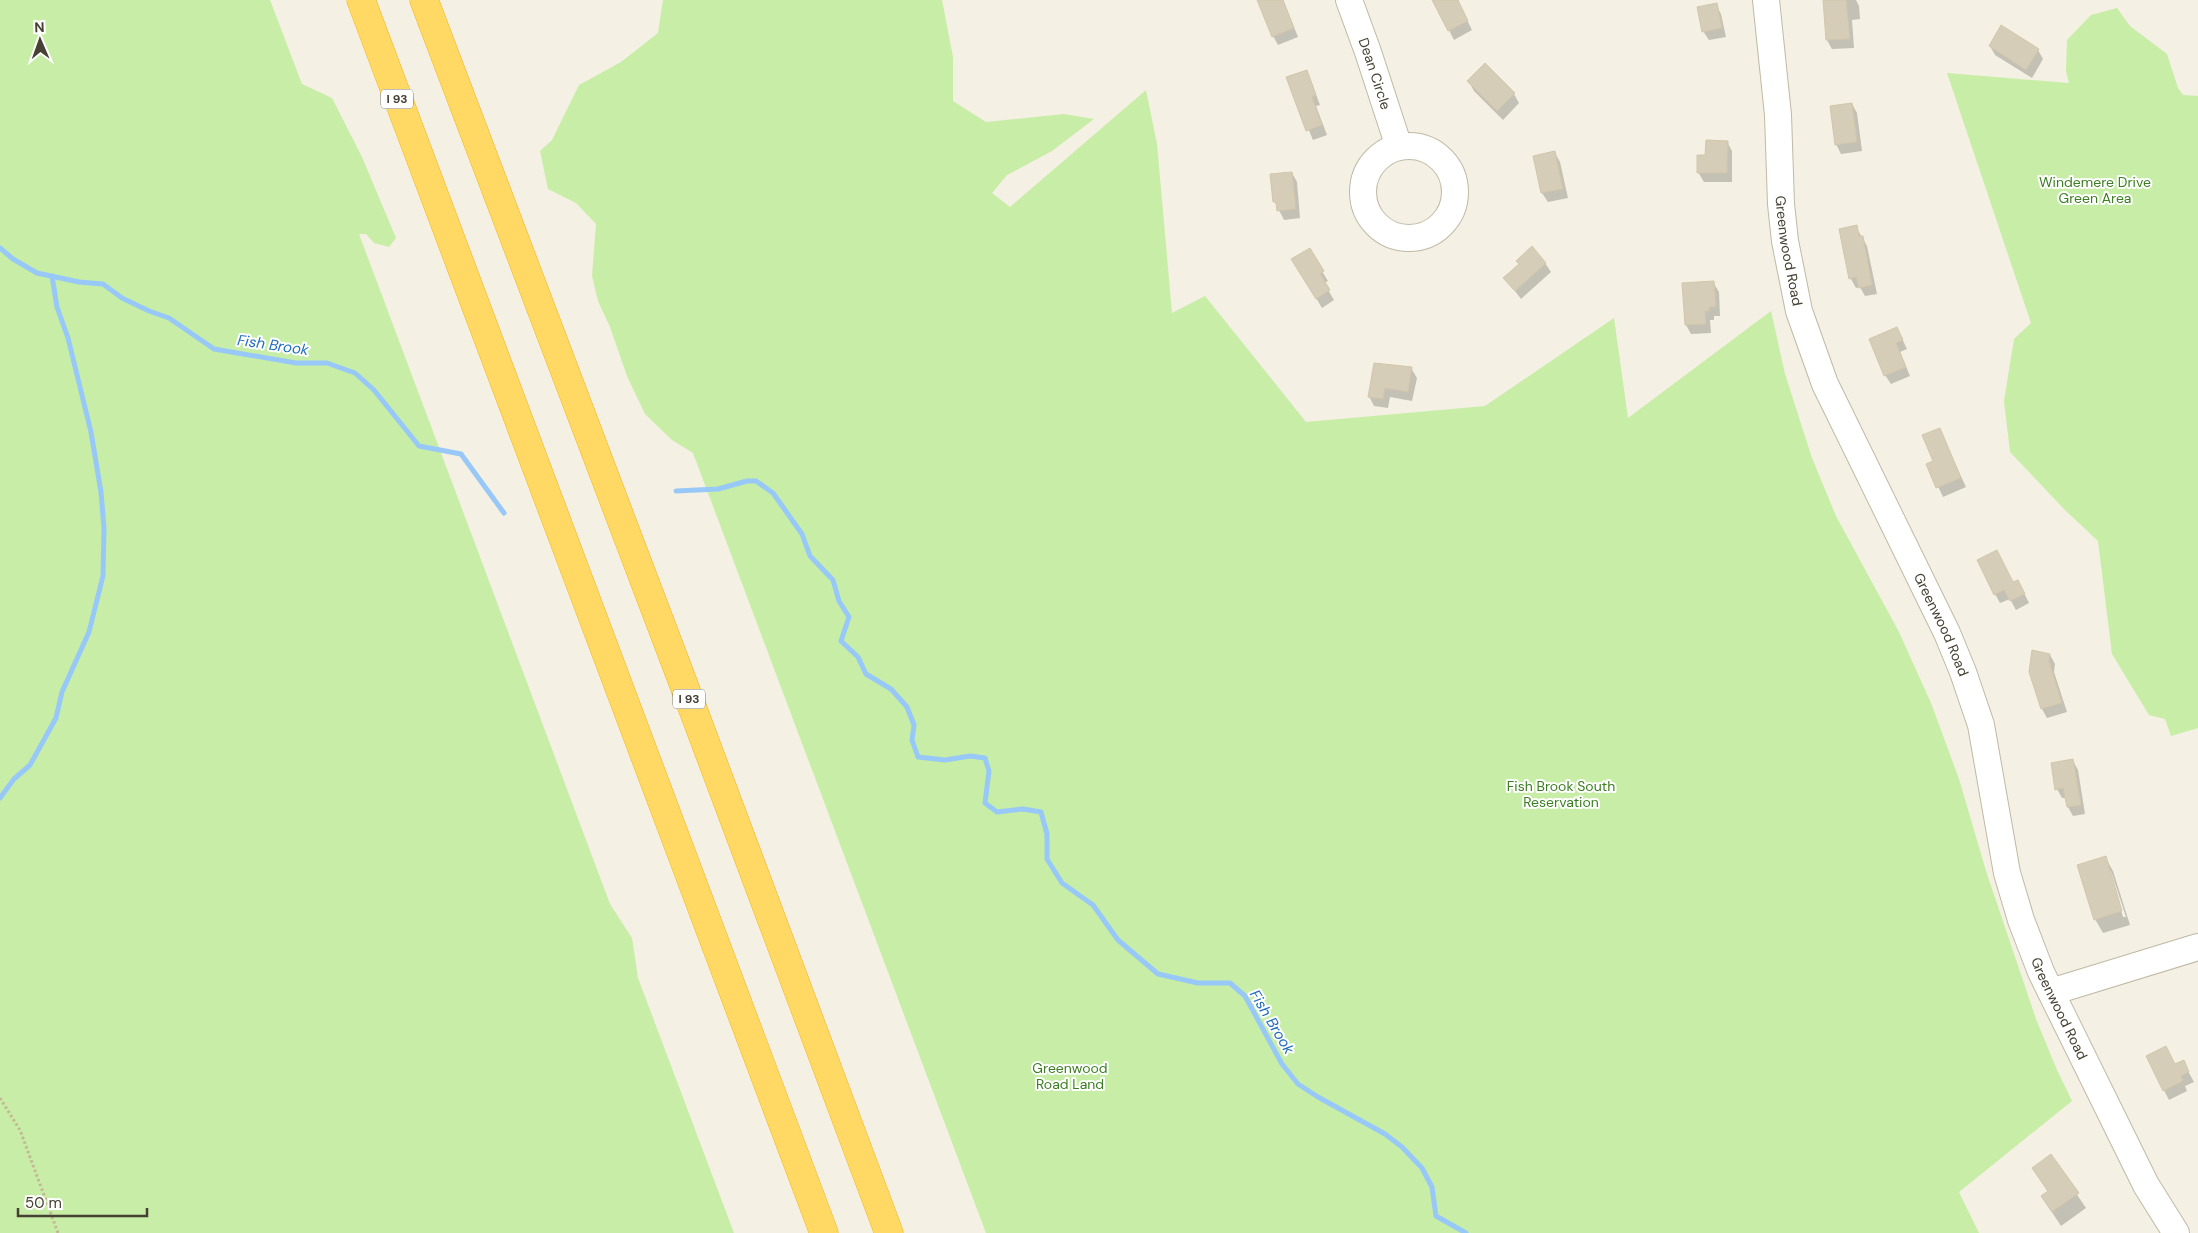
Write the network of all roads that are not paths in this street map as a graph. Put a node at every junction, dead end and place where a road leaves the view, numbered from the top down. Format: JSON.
{"nodes":[{"id":1,"x":361,"y":0,"type":"edge"},
{"id":2,"x":424,"y":0,"type":"edge"},
{"id":3,"x":1349,"y":0,"type":"edge"},
{"id":4,"x":1766,"y":0,"type":"edge"},
{"id":5,"x":1399,"y":147,"type":"dead end"},
{"id":6,"x":2198,"y":947,"type":"edge"},
{"id":7,"x":2051,"y":992,"type":"junction"},
{"id":8,"x":824,"y":1233,"type":"edge"},
{"id":9,"x":889,"y":1233,"type":"edge"},
{"id":10,"x":2176,"y":1233,"type":"edge"}],
"edges":[{"from":1,"to":8,"type":"highway","number":"I 93"},
{"from":2,"to":9,"type":"highway","number":"I 93"},
{"from":3,"to":5,"type":"street","name":"Dean Circle"},
{"from":4,"to":7,"type":"street","name":"Greenwood Road"},
{"from":6,"to":7,"type":"street"},
{"from":7,"to":10,"type":"street","name":"Greenwood Road"}]}
